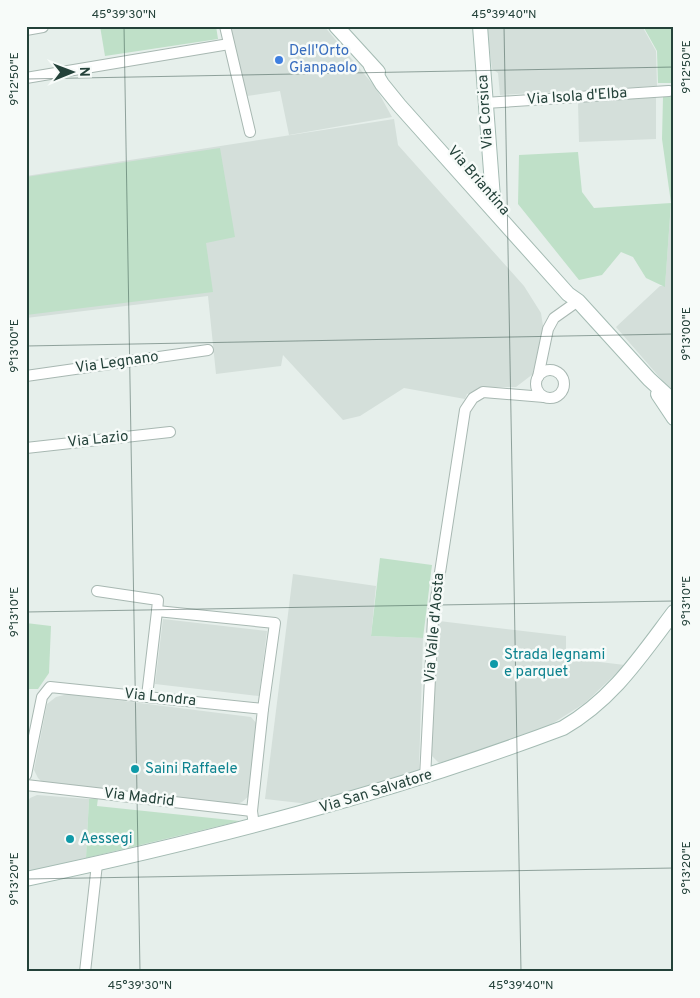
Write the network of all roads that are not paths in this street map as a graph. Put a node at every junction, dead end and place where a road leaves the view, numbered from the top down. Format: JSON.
{"nodes":[{"id":1,"x":225,"y":26,"type":"edge"},
{"id":2,"x":336,"y":26,"type":"edge"},
{"id":3,"x":480,"y":26,"type":"edge"},
{"id":4,"x":43,"y":27,"type":"edge"},
{"id":5,"x":26,"y":30,"type":"edge"},
{"id":6,"x":229,"y":44,"type":"junction"},
{"id":7,"x":371,"y":66,"type":"junction"},
{"id":8,"x":26,"y":78,"type":"edge"},
{"id":9,"x":669,"y":91,"type":"dead end"},
{"id":10,"x":485,"y":103,"type":"junction"},
{"id":11,"x":250,"y":132,"type":"dead end"},
{"id":12,"x":493,"y":198,"type":"junction"},
{"id":13,"x":578,"y":301,"type":"junction"},
{"id":14,"x":544,"y":348,"type":"junction"},
{"id":15,"x":208,"y":350,"type":"dead end"},
{"id":16,"x":554,"y":371,"type":"junction"},
{"id":17,"x":26,"y":376,"type":"edge"},
{"id":18,"x":537,"y":379,"type":"junction"},
{"id":19,"x":648,"y":379,"type":"junction"},
{"id":20,"x":507,"y":392,"type":"junction"},
{"id":21,"x":544,"y":397,"type":"junction"},
{"id":22,"x":674,"y":402,"type":"edge"},
{"id":23,"x":674,"y":418,"type":"edge"},
{"id":24,"x":170,"y":432,"type":"dead end"},
{"id":25,"x":26,"y":448,"type":"edge"},
{"id":26,"x":97,"y":591,"type":"dead end"},
{"id":27,"x":157,"y":611,"type":"junction"},
{"id":28,"x":674,"y":612,"type":"edge"},
{"id":29,"x":147,"y":696,"type":"junction"},
{"id":30,"x":263,"y":709,"type":"junction"},
{"id":31,"x":26,"y":775,"type":"edge"},
{"id":32,"x":426,"y":778,"type":"junction"},
{"id":33,"x":26,"y":785,"type":"edge"},
{"id":34,"x":252,"y":811,"type":"junction"},
{"id":35,"x":254,"y":826,"type":"junction"},
{"id":36,"x":97,"y":864,"type":"junction"},
{"id":37,"x":26,"y":879,"type":"edge"},
{"id":38,"x":85,"y":972,"type":"edge"}],
"edges":[{"from":1,"to":6,"type":"street"},
{"from":2,"to":7,"type":"street","name":"Via Briantina"},
{"from":3,"to":10,"type":"street","name":"Via Corsica"},
{"from":4,"to":5,"type":"street"},
{"from":6,"to":8,"type":"street"},
{"from":6,"to":11,"type":"street"},
{"from":7,"to":12,"type":"street","name":"Via Briantina"},
{"from":7,"to":13,"type":"street","name":"Via Briantina"},
{"from":9,"to":10,"type":"street","name":"Via Isola d'Elba"},
{"from":10,"to":12,"type":"street","name":"Via Corsica"},
{"from":12,"to":13,"type":"street","name":"Via Briantina"},
{"from":13,"to":14,"type":"street"},
{"from":13,"to":19,"type":"street","name":"Via Briantina"},
{"from":14,"to":16,"type":"street"},
{"from":14,"to":18,"type":"street"},
{"from":15,"to":17,"type":"street","name":"Via Legnano"},
{"from":16,"to":18,"type":"street"},
{"from":16,"to":21,"type":"street"},
{"from":18,"to":20,"type":"street"},
{"from":18,"to":21,"type":"street"},
{"from":19,"to":22,"type":"street","name":"Via Briantina"},
{"from":19,"to":23,"type":"street","name":"Via Briantina"},
{"from":20,"to":21,"type":"street"},
{"from":20,"to":32,"type":"street","name":"Via Valle d'Aosta"},
{"from":24,"to":25,"type":"street","name":"Via Lazio"},
{"from":26,"to":27,"type":"street"},
{"from":27,"to":29,"type":"street"},
{"from":27,"to":30,"type":"street"},
{"from":28,"to":32,"type":"street","name":"Via San Salvatore"},
{"from":29,"to":30,"type":"street","name":"Via Londra"},
{"from":29,"to":31,"type":"street","name":"Via Londra"},
{"from":30,"to":34,"type":"street"},
{"from":32,"to":35,"type":"street","name":"Via San Salvatore"},
{"from":33,"to":34,"type":"street","name":"Via Madrid"},
{"from":34,"to":35,"type":"street"},
{"from":35,"to":36,"type":"street","name":"Via San Salvatore"},
{"from":36,"to":37,"type":"street","name":"Via San Salvatore"},
{"from":36,"to":38,"type":"street"}]}
